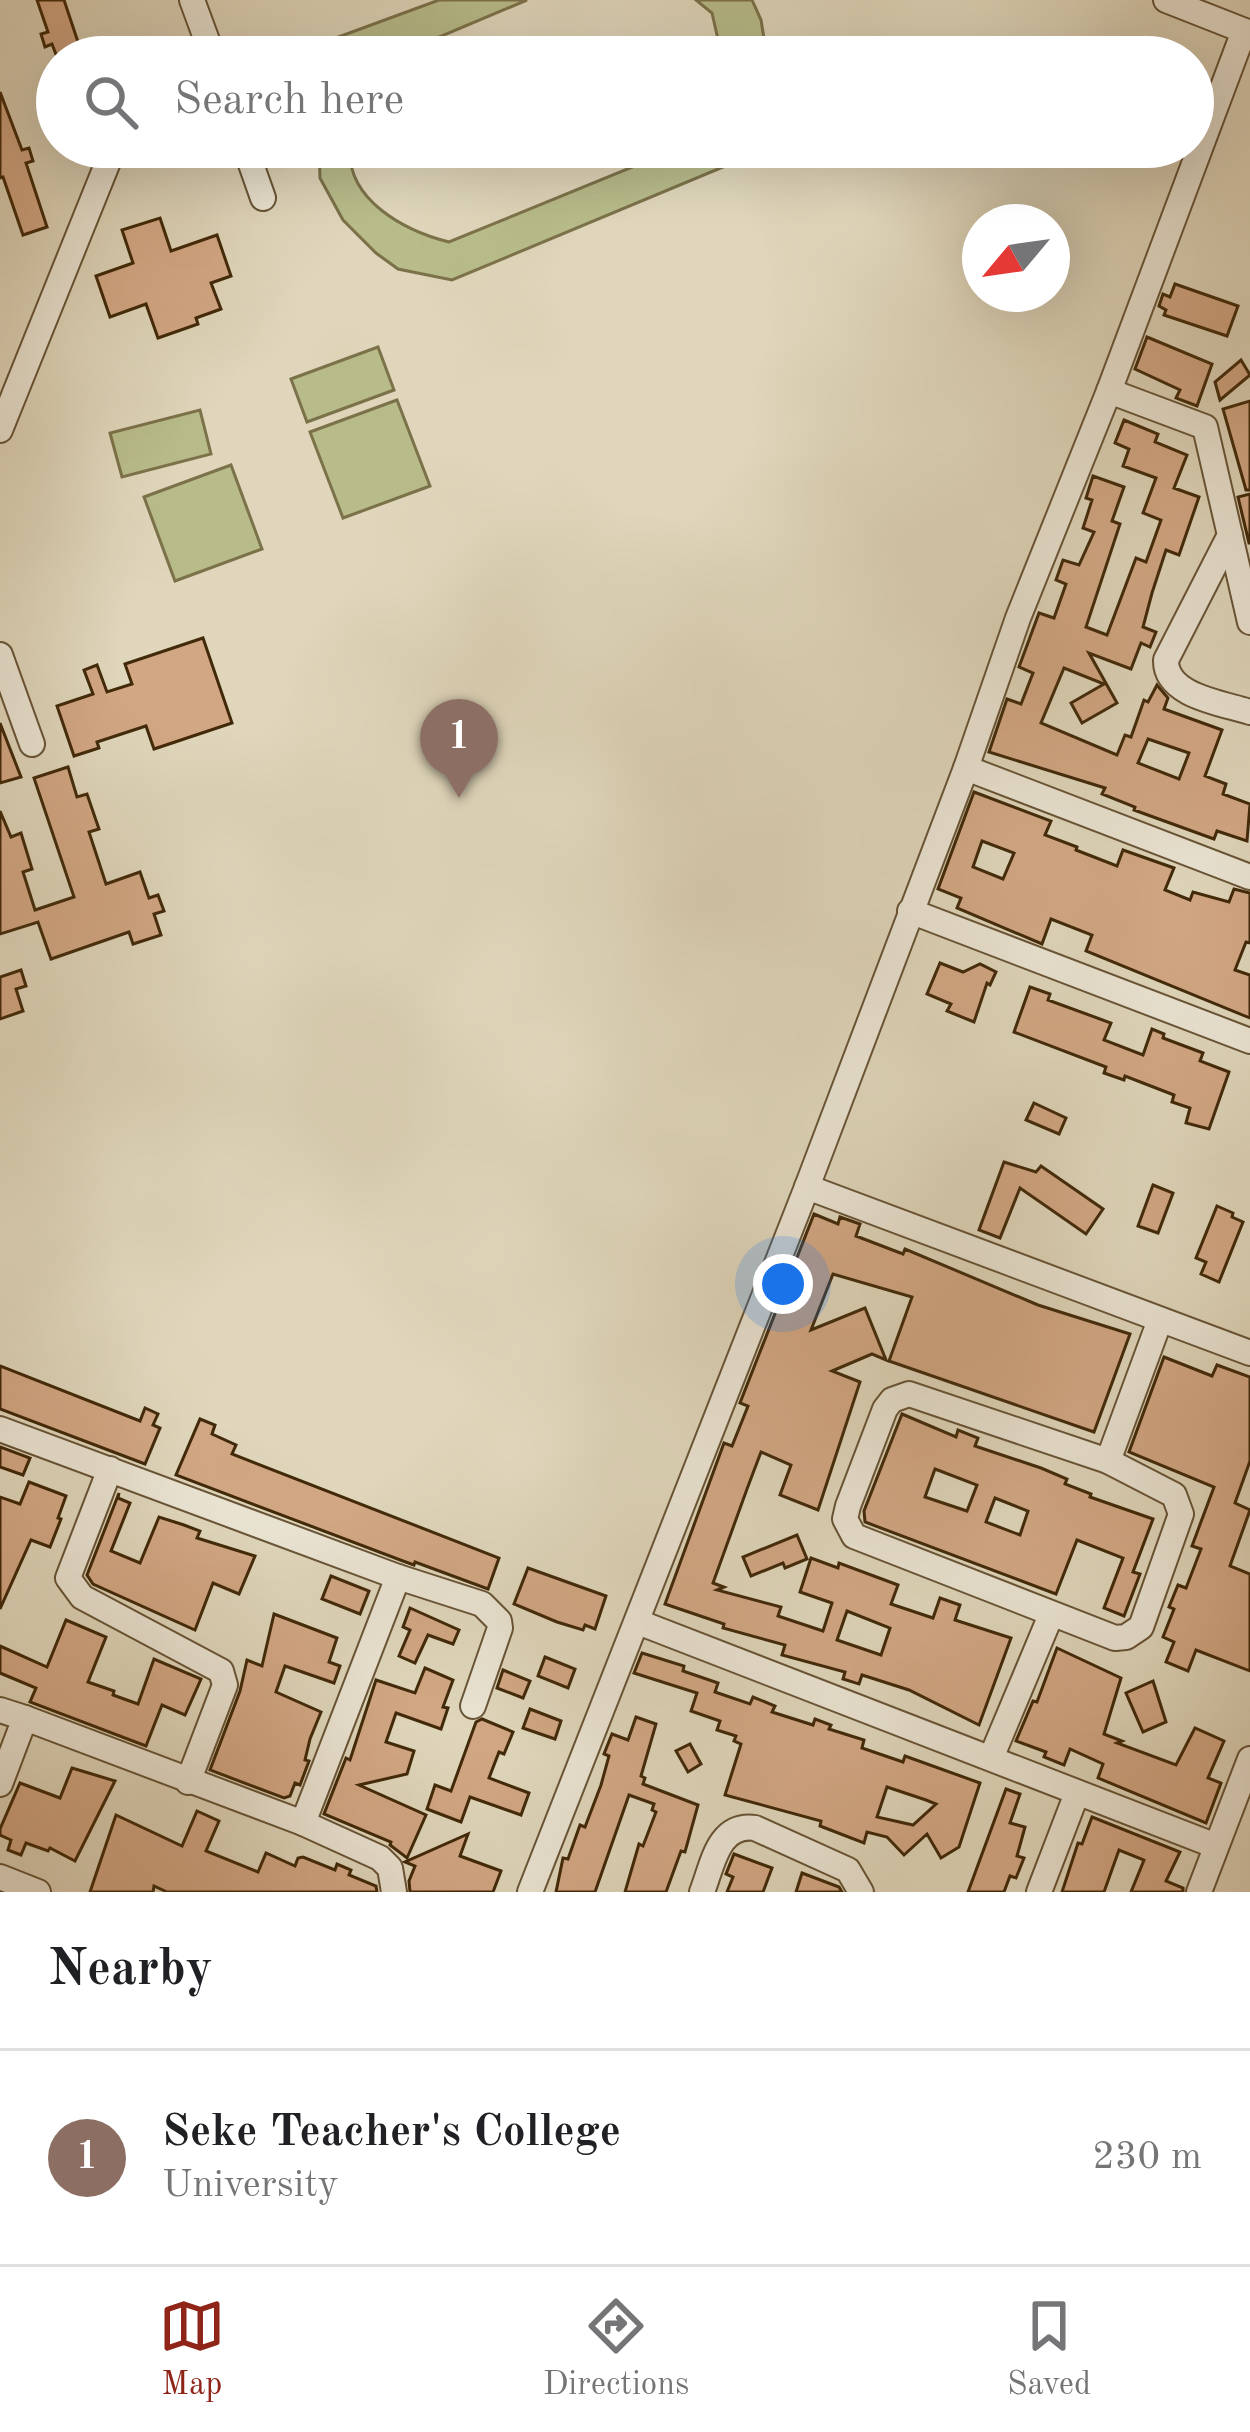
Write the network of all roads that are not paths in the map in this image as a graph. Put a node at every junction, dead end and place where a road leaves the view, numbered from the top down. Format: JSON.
{"nodes":[{"id":1,"x":192,"y":0,"type":"edge"},
{"id":2,"x":1166,"y":0,"type":"edge"},
{"id":3,"x":1247,"y":32,"type":"edge"},
{"id":4,"x":205,"y":36,"type":"edge"},
{"id":5,"x":1214,"y":118,"type":"edge"},
{"id":6,"x":106,"y":168,"type":"edge"},
{"id":7,"x":252,"y":168,"type":"edge"},
{"id":8,"x":1195,"y":168,"type":"edge"},
{"id":9,"x":263,"y":198,"type":"dead end"},
{"id":10,"x":1109,"y":391,"type":"junction"},
{"id":11,"x":0,"y":430,"type":"edge"},
{"id":12,"x":1230,"y":535,"type":"junction"},
{"id":13,"x":1250,"y":622,"type":"edge"},
{"id":14,"x":0,"y":656,"type":"edge"},
{"id":15,"x":1250,"y":712,"type":"edge"},
{"id":16,"x":32,"y":744,"type":"dead end"},
{"id":17,"x":966,"y":768,"type":"junction"},
{"id":18,"x":1250,"y":877,"type":"edge"},
{"id":19,"x":910,"y":911,"type":"junction"},
{"id":20,"x":1250,"y":1041,"type":"edge"},
{"id":21,"x":807,"y":1186,"type":"junction"},
{"id":22,"x":1160,"y":1320,"type":"junction"},
{"id":23,"x":1250,"y":1353,"type":"edge"},
{"id":24,"x":0,"y":1429,"type":"edge"},
{"id":25,"x":1108,"y":1461,"type":"junction"},
{"id":26,"x":110,"y":1468,"type":"junction"},
{"id":27,"x":398,"y":1577,"type":"junction"},
{"id":28,"x":1051,"y":1615,"type":"junction"},
{"id":29,"x":638,"y":1622,"type":"junction"},
{"id":30,"x":473,"y":1706,"type":"dead end"},
{"id":31,"x":0,"y":1710,"type":"edge"},
{"id":32,"x":25,"y":1718,"type":"junction"},
{"id":33,"x":992,"y":1758,"type":"junction"},
{"id":34,"x":1250,"y":1759,"type":"edge"},
{"id":35,"x":188,"y":1782,"type":"junction"},
{"id":36,"x":0,"y":1784,"type":"edge"},
{"id":37,"x":1077,"y":1793,"type":"junction"},
{"id":38,"x":303,"y":1823,"type":"junction"},
{"id":39,"x":1216,"y":1846,"type":"junction"},
{"id":40,"x":0,"y":1877,"type":"edge"},
{"id":41,"x":38,"y":1892,"type":"edge"},
{"id":42,"x":394,"y":1892,"type":"edge"},
{"id":43,"x":530,"y":1892,"type":"edge"},
{"id":44,"x":702,"y":1892,"type":"edge"},
{"id":45,"x":861,"y":1892,"type":"edge"},
{"id":46,"x":1039,"y":1892,"type":"edge"},
{"id":47,"x":1199,"y":1892,"type":"edge"}],
"edges":[{"from":1,"to":4,"type":"street"},
{"from":2,"to":3,"type":"street"},
{"from":3,"to":5,"type":"street"},
{"from":6,"to":11,"type":"street"},
{"from":7,"to":9,"type":"street"},
{"from":8,"to":10,"type":"street"},
{"from":10,"to":12,"type":"street"},
{"from":10,"to":17,"type":"street"},
{"from":12,"to":13,"type":"street"},
{"from":12,"to":15,"type":"street"},
{"from":14,"to":16,"type":"street"},
{"from":17,"to":18,"type":"street"},
{"from":17,"to":19,"type":"street"},
{"from":19,"to":20,"type":"street"},
{"from":19,"to":21,"type":"street"},
{"from":21,"to":22,"type":"street"},
{"from":21,"to":29,"type":"street"},
{"from":22,"to":23,"type":"street"},
{"from":22,"to":25,"type":"street"},
{"from":24,"to":26,"type":"street"},
{"from":25,"to":28,"type":"street"},
{"from":25,"to":28,"type":"street"},
{"from":26,"to":27,"type":"street"},
{"from":26,"to":35,"type":"street"},
{"from":27,"to":30,"type":"street"},
{"from":27,"to":38,"type":"street"},
{"from":28,"to":33,"type":"street"},
{"from":29,"to":33,"type":"street"},
{"from":29,"to":43,"type":"street"},
{"from":31,"to":32,"type":"street"},
{"from":32,"to":35,"type":"street"},
{"from":32,"to":36,"type":"street"},
{"from":33,"to":37,"type":"street"},
{"from":34,"to":39,"type":"street"},
{"from":35,"to":38,"type":"street"},
{"from":37,"to":39,"type":"street"},
{"from":37,"to":46,"type":"street"},
{"from":38,"to":42,"type":"street"},
{"from":39,"to":47,"type":"street"},
{"from":40,"to":41,"type":"street"},
{"from":44,"to":45,"type":"street"}]}
